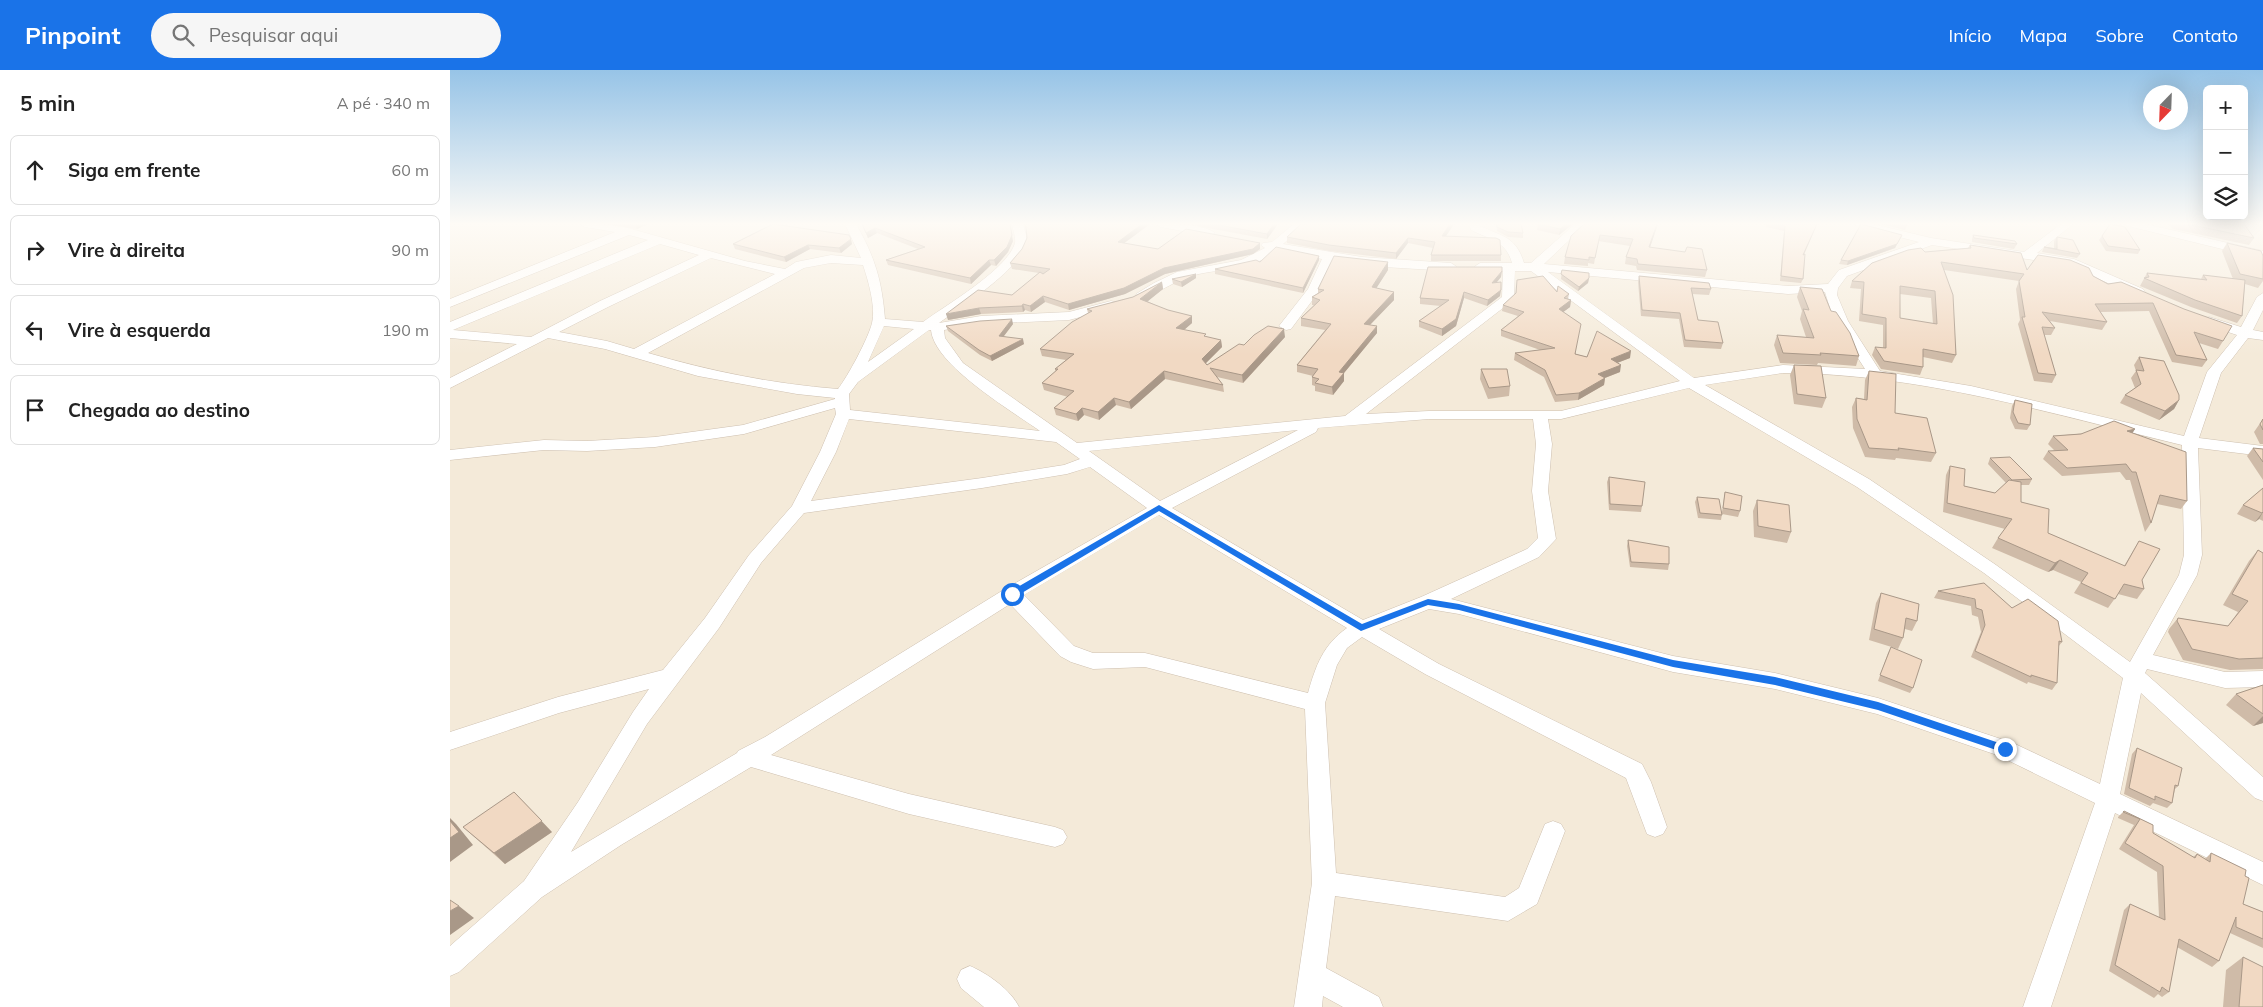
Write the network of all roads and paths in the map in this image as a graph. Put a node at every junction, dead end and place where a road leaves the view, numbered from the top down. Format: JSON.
{"nodes":[{"id":1,"x":1514,"y":267,"type":"edge"},
{"id":2,"x":537,"y":268,"type":"edge"},
{"id":3,"x":591,"y":268,"type":"edge"},
{"id":4,"x":682,"y":268,"type":"edge"},
{"id":5,"x":765,"y":268,"type":"edge"},
{"id":6,"x":795,"y":268,"type":"edge"},
{"id":7,"x":870,"y":268,"type":"edge"},
{"id":8,"x":1002,"y":268,"type":"edge"},
{"id":9,"x":1219,"y":268,"type":"edge"},
{"id":10,"x":1324,"y":268,"type":"edge"},
{"id":11,"x":1535,"y":268,"type":"edge"},
{"id":12,"x":1542,"y":268,"type":"edge"},
{"id":13,"x":1858,"y":268,"type":"edge"},
{"id":14,"x":2084,"y":268,"type":"edge"},
{"id":15,"x":784,"y":272,"type":"junction"},
{"id":16,"x":1832,"y":288,"type":"junction"},
{"id":17,"x":2263,"y":297,"type":"edge"},
{"id":18,"x":2153,"y":298,"type":"edge"},
{"id":19,"x":450,"y":303,"type":"edge"},
{"id":20,"x":2194,"y":315,"type":"edge"},
{"id":21,"x":878,"y":322,"type":"junction"},
{"id":22,"x":1286,"y":326,"type":"dead end"},
{"id":23,"x":450,"y":327,"type":"edge"},
{"id":24,"x":932,"y":327,"type":"junction"},
{"id":25,"x":450,"y":334,"type":"edge"},
{"id":26,"x":546,"y":334,"type":"junction"},
{"id":27,"x":2254,"y":334,"type":"edge"},
{"id":28,"x":533,"y":341,"type":"junction"},
{"id":29,"x":635,"y":354,"type":"junction"},
{"id":30,"x":1875,"y":374,"type":"junction"},
{"id":31,"x":450,"y":384,"type":"edge"},
{"id":32,"x":1691,"y":384,"type":"junction"},
{"id":33,"x":845,"y":397,"type":"junction"},
{"id":34,"x":1540,"y":416,"type":"junction"},
{"id":35,"x":1349,"y":420,"type":"junction"},
{"id":36,"x":1326,"y":423,"type":"junction"},
{"id":37,"x":2190,"y":442,"type":"junction"},
{"id":38,"x":1067,"y":443,"type":"junction"},
{"id":39,"x":2263,"y":451,"type":"edge"},
{"id":40,"x":450,"y":455,"type":"edge"},
{"id":41,"x":1091,"y":461,"type":"junction"},
{"id":42,"x":799,"y":508,"type":"junction"},
{"id":43,"x":1159,"y":508,"type":"junction"},
{"id":44,"x":1012,"y":594,"type":"junction"},
{"id":45,"x":1428,"y":602,"type":"junction"},
{"id":46,"x":1361,"y":628,"type":"junction"},
{"id":47,"x":2137,"y":667,"type":"junction"},
{"id":48,"x":670,"y":676,"type":"junction"},
{"id":49,"x":2263,"y":679,"type":"edge"},
{"id":50,"x":1315,"y":703,"type":"junction"},
{"id":51,"x":450,"y":741,"type":"edge"},
{"id":52,"x":746,"y":757,"type":"junction"},
{"id":53,"x":2263,"y":791,"type":"edge"},
{"id":54,"x":2108,"y":799,"type":"junction"},
{"id":55,"x":1655,"y":827,"type":"dead end"},
{"id":56,"x":1553,"y":831,"type":"dead end"},
{"id":57,"x":1055,"y":837,"type":"dead end"},
{"id":58,"x":2263,"y":874,"type":"edge"},
{"id":59,"x":1324,"y":883,"type":"junction"},
{"id":60,"x":533,"y":889,"type":"junction"},
{"id":61,"x":450,"y":963,"type":"edge"},
{"id":62,"x":1312,"y":975,"type":"junction"},
{"id":63,"x":970,"y":979,"type":"dead end"},
{"id":64,"x":1005,"y":1007,"type":"edge"},
{"id":65,"x":1308,"y":1007,"type":"edge"},
{"id":66,"x":1369,"y":1007,"type":"edge"},
{"id":67,"x":2037,"y":1007,"type":"edge"}],
"edges":[{"from":1,"to":35,"type":"street"},
{"from":2,"to":19,"type":"street"},
{"from":3,"to":23,"type":"street"},
{"from":4,"to":26,"type":"street"},
{"from":5,"to":15,"type":"street"},
{"from":6,"to":15,"type":"street"},
{"from":7,"to":21,"type":"street"},
{"from":8,"to":24,"type":"street"},
{"from":9,"to":24,"type":"street"},
{"from":10,"to":22,"type":"street"},
{"from":11,"to":32,"type":"street"},
{"from":12,"to":16,"type":"street"},
{"from":13,"to":16,"type":"street"},
{"from":14,"to":18,"type":"street"},
{"from":15,"to":29,"type":"street"},
{"from":16,"to":30,"type":"street"},
{"from":17,"to":27,"type":"street"},
{"from":20,"to":27,"type":"street"},
{"from":21,"to":24,"type":"street"},
{"from":21,"to":33,"type":"street"},
{"from":24,"to":33,"type":"street"},
{"from":24,"to":38,"type":"street"},
{"from":25,"to":28,"type":"street"},
{"from":26,"to":28,"type":"street"},
{"from":26,"to":29,"type":"street"},
{"from":27,"to":37,"type":"street"},
{"from":28,"to":31,"type":"street"},
{"from":29,"to":33,"type":"street"},
{"from":30,"to":32,"type":"street"},
{"from":30,"to":37,"type":"street"},
{"from":32,"to":34,"type":"street"},
{"from":32,"to":47,"type":"street"},
{"from":33,"to":38,"type":"street"},
{"from":33,"to":40,"type":"street"},
{"from":33,"to":42,"type":"street"},
{"from":34,"to":35,"type":"street"},
{"from":34,"to":45,"type":"street"},
{"from":35,"to":36,"type":"street"},
{"from":36,"to":38,"type":"street"},
{"from":36,"to":43,"type":"street"},
{"from":37,"to":39,"type":"street"},
{"from":37,"to":47,"type":"street"},
{"from":38,"to":41,"type":"street"},
{"from":41,"to":42,"type":"street"},
{"from":41,"to":43,"type":"street"},
{"from":42,"to":48,"type":"street"},
{"from":43,"to":44,"type":"street"},
{"from":43,"to":46,"type":"street"},
{"from":44,"to":50,"type":"street"},
{"from":44,"to":52,"type":"street"},
{"from":45,"to":46,"type":"street"},
{"from":45,"to":54,"type":"street"},
{"from":46,"to":50,"type":"street"},
{"from":46,"to":55,"type":"street"},
{"from":47,"to":49,"type":"street"},
{"from":47,"to":53,"type":"street"},
{"from":47,"to":54,"type":"street"},
{"from":48,"to":51,"type":"street"},
{"from":48,"to":60,"type":"street"},
{"from":50,"to":59,"type":"street"},
{"from":52,"to":57,"type":"street"},
{"from":52,"to":60,"type":"street"},
{"from":54,"to":58,"type":"street"},
{"from":54,"to":67,"type":"street"},
{"from":56,"to":59,"type":"street"},
{"from":59,"to":62,"type":"street"},
{"from":60,"to":61,"type":"street"},
{"from":62,"to":65,"type":"street"},
{"from":62,"to":66,"type":"street"},
{"from":63,"to":64,"type":"street"}]}
